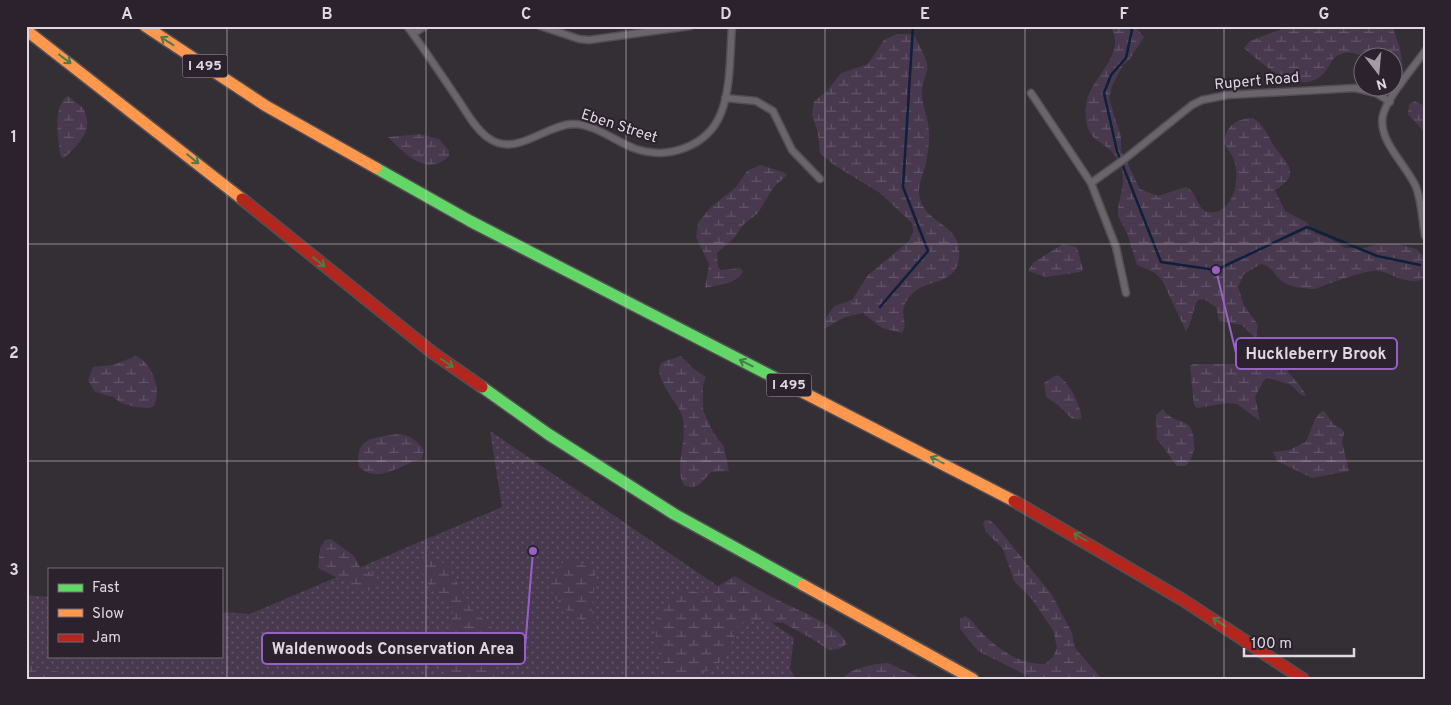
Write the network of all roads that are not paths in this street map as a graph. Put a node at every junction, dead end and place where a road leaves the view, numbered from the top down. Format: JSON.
{"nodes":[{"id":1,"x":144,"y":26,"type":"edge"},
{"id":2,"x":407,"y":26,"type":"edge"},
{"id":3,"x":425,"y":26,"type":"edge"},
{"id":4,"x":540,"y":26,"type":"edge"},
{"id":5,"x":690,"y":26,"type":"edge"},
{"id":6,"x":732,"y":26,"type":"edge"},
{"id":7,"x":26,"y":30,"type":"edge"},
{"id":8,"x":413,"y":34,"type":"junction"},
{"id":9,"x":1425,"y":51,"type":"edge"},
{"id":10,"x":1032,"y":93,"type":"dead end"},
{"id":11,"x":725,"y":98,"type":"junction"},
{"id":12,"x":1390,"y":102,"type":"junction"},
{"id":13,"x":820,"y":179,"type":"dead end"},
{"id":14,"x":1091,"y":183,"type":"junction"},
{"id":15,"x":1425,"y":236,"type":"edge"},
{"id":16,"x":1126,"y":293,"type":"dead end"},
{"id":17,"x":973,"y":679,"type":"edge"},
{"id":18,"x":1303,"y":679,"type":"edge"}],
"edges":[{"from":18,"to":1,"type":"highway","number":"I 495","one_way":true},
{"from":2,"to":8,"type":"street","name":"Eben Street"},
{"from":3,"to":8,"type":"street"},
{"from":4,"to":5,"type":"street"},
{"from":6,"to":11,"type":"street","name":"Eben Street"},
{"from":7,"to":17,"type":"highway","one_way":true},
{"from":8,"to":11,"type":"street","name":"Eben Street"},
{"from":9,"to":12,"type":"street"},
{"from":10,"to":14,"type":"street"},
{"from":11,"to":13,"type":"street"},
{"from":12,"to":14,"type":"street","name":"Rupert Road"},
{"from":12,"to":15,"type":"street"},
{"from":14,"to":16,"type":"street"}]}
